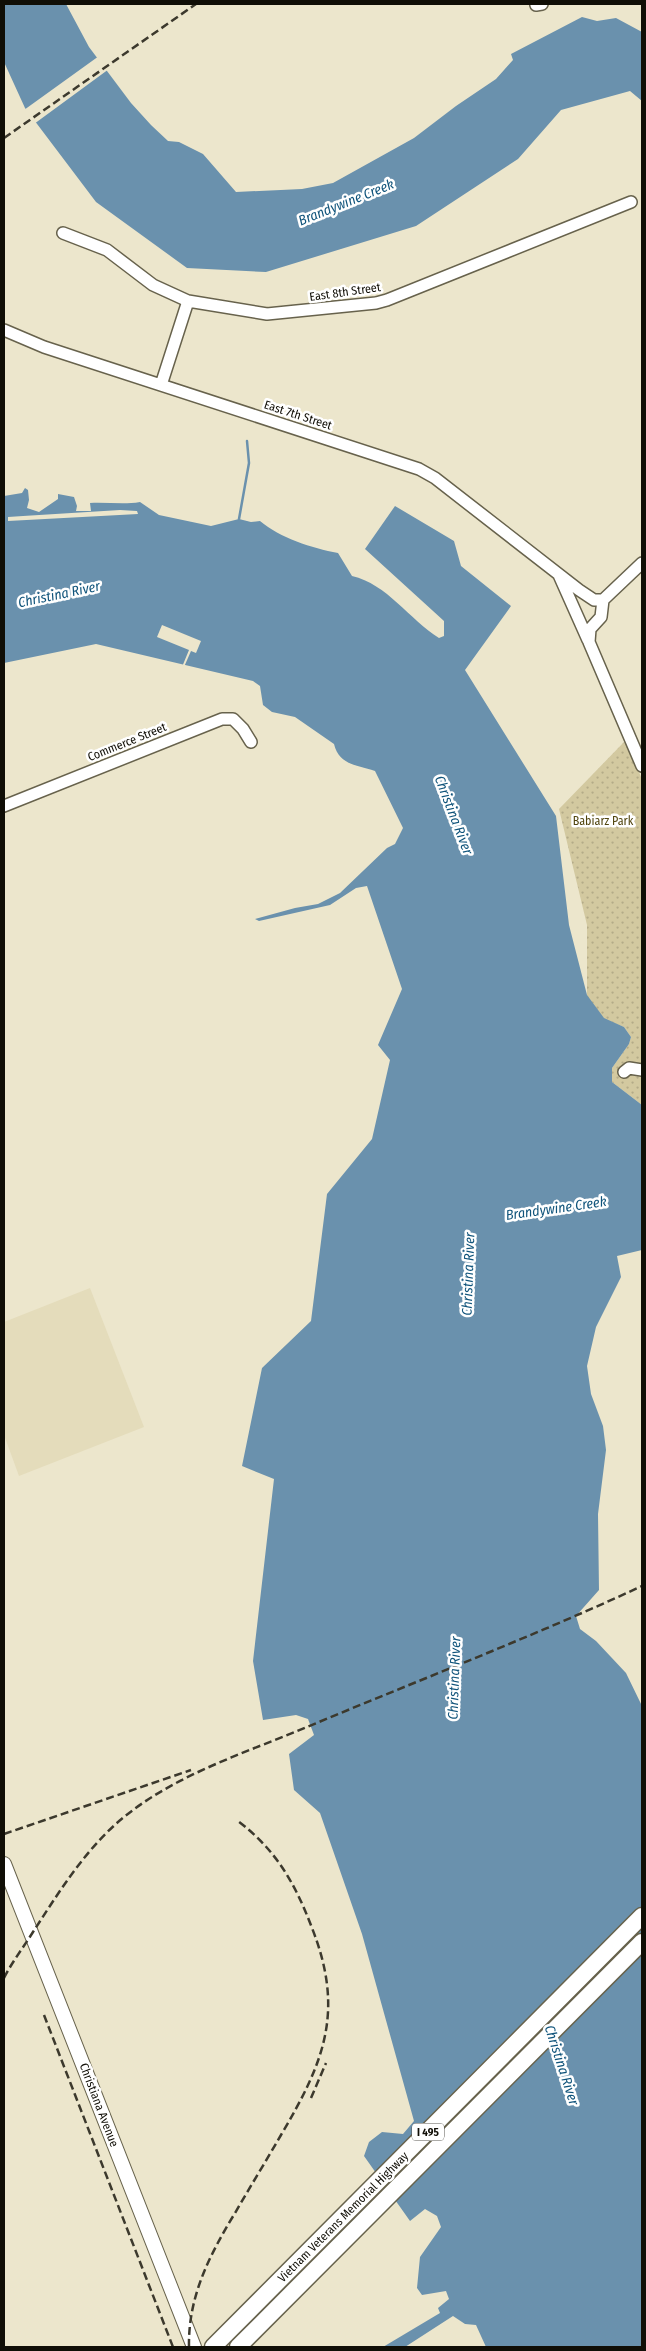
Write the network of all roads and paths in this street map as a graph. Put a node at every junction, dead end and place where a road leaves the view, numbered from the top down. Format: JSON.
{"nodes":[{"id":1,"x":631,"y":202,"type":"dead end"},
{"id":2,"x":63,"y":233,"type":"dead end"},
{"id":3,"x":188,"y":301,"type":"junction"},
{"id":4,"x":4,"y":330,"type":"edge"},
{"id":5,"x":161,"y":386,"type":"junction"},
{"id":6,"x":642,"y":563,"type":"edge"},
{"id":7,"x":558,"y":574,"type":"junction"},
{"id":8,"x":603,"y":600,"type":"junction"},
{"id":9,"x":589,"y":642,"type":"junction"},
{"id":10,"x":251,"y":742,"type":"dead end"},
{"id":11,"x":642,"y":766,"type":"edge"},
{"id":12,"x":4,"y":806,"type":"edge"},
{"id":13,"x":642,"y":1070,"type":"edge"},
{"id":14,"x":624,"y":1072,"type":"dead end"},
{"id":15,"x":4,"y":1864,"type":"edge"},
{"id":16,"x":642,"y":1916,"type":"edge"},
{"id":17,"x":642,"y":1942,"type":"edge"},
{"id":18,"x":194,"y":2347,"type":"edge"},
{"id":19,"x":213,"y":2347,"type":"edge"},
{"id":20,"x":238,"y":2347,"type":"edge"}],
"edges":[{"from":1,"to":3,"type":"street","name":"East 8th Street"},
{"from":2,"to":3,"type":"street","name":"East 8th Street"},
{"from":3,"to":5,"type":"street"},
{"from":4,"to":5,"type":"street","name":"East 7th Street"},
{"from":5,"to":7,"type":"street","name":"East 7th Street"},
{"from":6,"to":8,"type":"street"},
{"from":7,"to":8,"type":"street","name":"East 7th Street"},
{"from":7,"to":9,"type":"street","name":"East 7th Street"},
{"from":8,"to":9,"type":"street"},
{"from":9,"to":11,"type":"street","name":"East 7th Street"},
{"from":10,"to":12,"type":"street","name":"Commerce Street"},
{"from":13,"to":14,"type":"street"},
{"from":15,"to":18,"type":"main road","name":"Christiana Avenue"},
{"from":16,"to":19,"type":"highway","name":"Vietnam Veterans Memorial Highway","number":"I 495"},
{"from":17,"to":20,"type":"highway","name":"Vietnam Veterans Memorial Highway","number":"I 495"}]}
